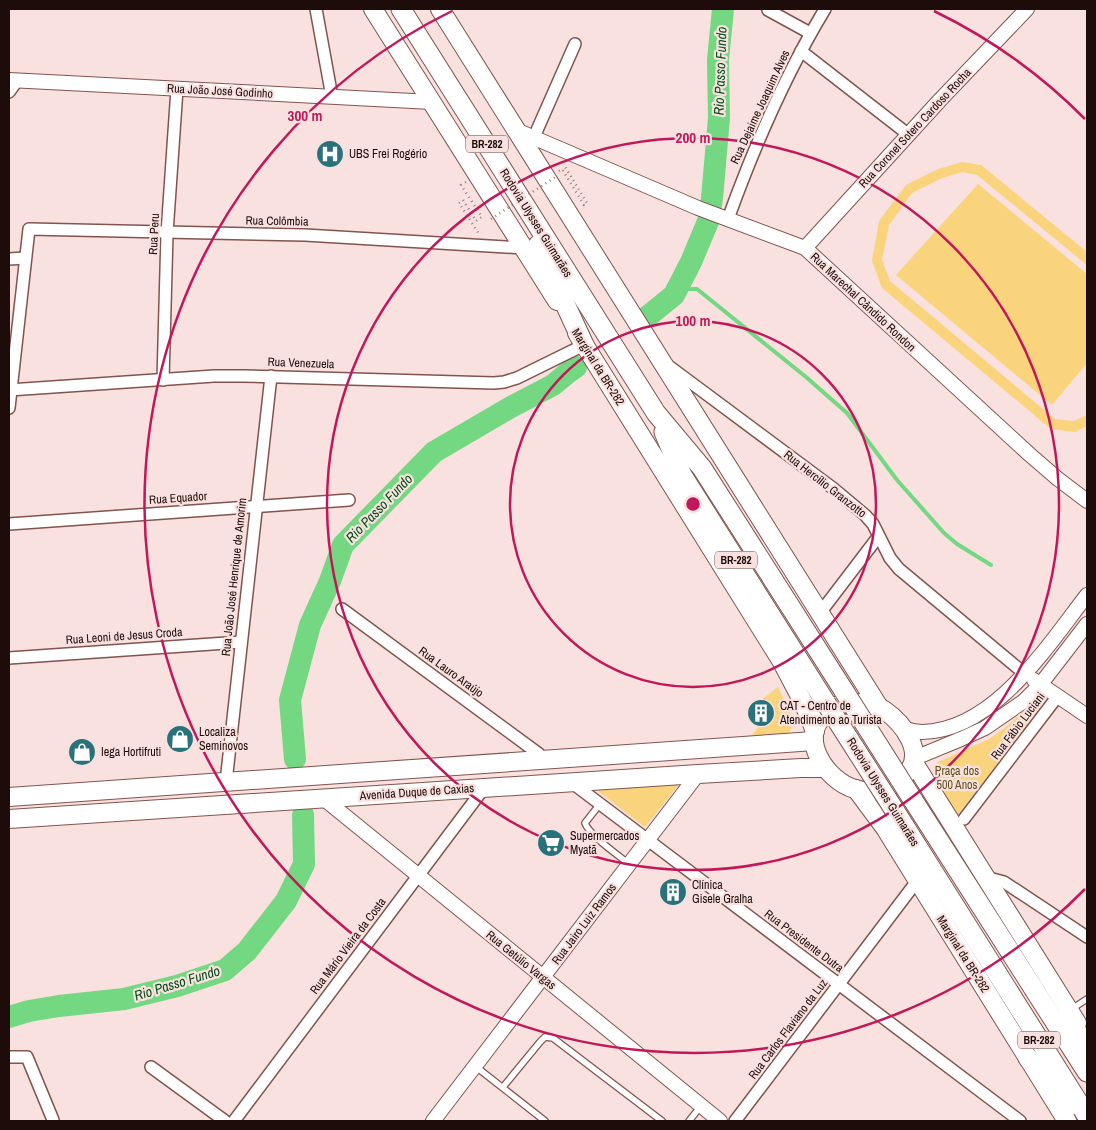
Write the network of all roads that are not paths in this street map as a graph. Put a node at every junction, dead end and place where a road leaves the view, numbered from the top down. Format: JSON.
{"nodes":[{"id":1,"x":316,"y":9,"type":"edge"},
{"id":2,"x":374,"y":9,"type":"edge"},
{"id":3,"x":401,"y":9,"type":"edge"},
{"id":4,"x":440,"y":9,"type":"edge"},
{"id":5,"x":825,"y":9,"type":"edge"},
{"id":6,"x":1027,"y":9,"type":"edge"},
{"id":7,"x":768,"y":10,"type":"edge"},
{"id":8,"x":810,"y":33,"type":"junction"},
{"id":9,"x":575,"y":44,"type":"dead end"},
{"id":10,"x":801,"y":51,"type":"junction"},
{"id":11,"x":12,"y":84,"type":"edge"},
{"id":12,"x":177,"y":89,"type":"junction"},
{"id":13,"x":332,"y":97,"type":"junction"},
{"id":14,"x":432,"y":102,"type":"junction"},
{"id":15,"x":516,"y":130,"type":"junction"},
{"id":16,"x":909,"y":134,"type":"junction"},
{"id":17,"x":534,"y":138,"type":"junction"},
{"id":18,"x":508,"y":178,"type":"junction"},
{"id":19,"x":723,"y":218,"type":"junction"},
{"id":20,"x":167,"y":232,"type":"junction"},
{"id":21,"x":524,"y":248,"type":"junction"},
{"id":22,"x":805,"y":248,"type":"junction"},
{"id":23,"x":26,"y":258,"type":"junction"},
{"id":24,"x":9,"y":260,"type":"edge"},
{"id":25,"x":584,"y":345,"type":"junction"},
{"id":26,"x":662,"y":362,"type":"junction"},
{"id":27,"x":271,"y":376,"type":"junction"},
{"id":28,"x":162,"y":380,"type":"junction"},
{"id":29,"x":10,"y":390,"type":"edge"},
{"id":30,"x":9,"y":408,"type":"edge"},
{"id":31,"x":656,"y":413,"type":"junction"},
{"id":32,"x":349,"y":500,"type":"dead end"},
{"id":33,"x":1087,"y":501,"type":"edge"},
{"id":34,"x":256,"y":507,"type":"junction"},
{"id":35,"x":9,"y":524,"type":"edge"},
{"id":36,"x":878,"y":537,"type":"junction"},
{"id":37,"x":1087,"y":595,"type":"edge"},
{"id":38,"x":342,"y":608,"type":"dead end"},
{"id":39,"x":820,"y":613,"type":"junction"},
{"id":40,"x":1087,"y":624,"type":"edge"},
{"id":41,"x":241,"y":642,"type":"junction"},
{"id":42,"x":9,"y":658,"type":"edge"},
{"id":43,"x":1025,"y":674,"type":"junction"},
{"id":44,"x":1040,"y":685,"type":"junction"},
{"id":45,"x":1057,"y":696,"type":"junction"},
{"id":46,"x":879,"y":707,"type":"junction"},
{"id":47,"x":1087,"y":716,"type":"edge"},
{"id":48,"x":904,"y":729,"type":"junction"},
{"id":49,"x":814,"y":736,"type":"junction"},
{"id":50,"x":542,"y":760,"type":"junction"},
{"id":51,"x":914,"y":761,"type":"junction"},
{"id":52,"x":825,"y":768,"type":"junction"},
{"id":53,"x":698,"y":774,"type":"junction"},
{"id":54,"x":226,"y":782,"type":"junction"},
{"id":55,"x":571,"y":782,"type":"junction"},
{"id":56,"x":484,"y":788,"type":"junction"},
{"id":57,"x":856,"y":789,"type":"junction"},
{"id":58,"x":9,"y":797,"type":"edge"},
{"id":59,"x":322,"y":798,"type":"junction"},
{"id":60,"x":600,"y":804,"type":"junction"},
{"id":61,"x":9,"y":819,"type":"edge"},
{"id":62,"x":964,"y":819,"type":"dead end"},
{"id":63,"x":648,"y":840,"type":"junction"},
{"id":64,"x":629,"y":864,"type":"junction"},
{"id":65,"x":418,"y":876,"type":"junction"},
{"id":66,"x":985,"y":877,"type":"junction"},
{"id":67,"x":917,"y":881,"type":"junction"},
{"id":68,"x":1087,"y":937,"type":"edge"},
{"id":69,"x":543,"y":977,"type":"junction"},
{"id":70,"x":839,"y":984,"type":"junction"},
{"id":71,"x":1087,"y":999,"type":"edge"},
{"id":72,"x":1069,"y":1011,"type":"junction"},
{"id":73,"x":1087,"y":1040,"type":"edge"},
{"id":74,"x":9,"y":1057,"type":"edge"},
{"id":75,"x":1087,"y":1057,"type":"edge"},
{"id":76,"x":1028,"y":1058,"type":"junction"},
{"id":77,"x":476,"y":1066,"type":"junction"},
{"id":78,"x":151,"y":1067,"type":"dead end"},
{"id":79,"x":1087,"y":1072,"type":"edge"},
{"id":80,"x":503,"y":1088,"type":"junction"},
{"id":81,"x":701,"y":1106,"type":"junction"},
{"id":82,"x":1087,"y":1116,"type":"edge"},
{"id":83,"x":53,"y":1120,"type":"dead end"},
{"id":84,"x":1087,"y":1120,"type":"edge"},
{"id":85,"x":225,"y":1121,"type":"edge"},
{"id":86,"x":234,"y":1121,"type":"edge"},
{"id":87,"x":433,"y":1121,"type":"edge"},
{"id":88,"x":545,"y":1121,"type":"edge"},
{"id":89,"x":662,"y":1121,"type":"edge"},
{"id":90,"x":689,"y":1121,"type":"edge"},
{"id":91,"x":720,"y":1121,"type":"edge"},
{"id":92,"x":735,"y":1121,"type":"edge"},
{"id":93,"x":1020,"y":1121,"type":"edge"},
{"id":94,"x":1066,"y":1121,"type":"edge"}],
"edges":[{"from":1,"to":13,"type":"street"},
{"from":2,"to":14,"type":"main road","name":"Marginal da BR-282"},
{"from":3,"to":18,"type":"highway","name":"Rodovia Ulysses Guimarães","number":"BR-282"},
{"from":4,"to":15,"type":"main road"},
{"from":5,"to":8,"type":"street","name":"Rua Dejaime Joaquim Alves"},
{"from":6,"to":16,"type":"street","name":"Rua Coronel Sotero Cardoso Rocha"},
{"from":7,"to":8,"type":"street"},
{"from":8,"to":10,"type":"street","name":"Rua Dejaime Joaquim Alves"},
{"from":9,"to":17,"type":"street"},
{"from":10,"to":16,"type":"street"},
{"from":10,"to":19,"type":"street","name":"Rua Dejaime Joaquim Alves"},
{"from":11,"to":12,"type":"street","name":"Rua João José Godinho"},
{"from":12,"to":13,"type":"street","name":"Rua João José Godinho"},
{"from":12,"to":20,"type":"street","name":"Rua Peru"},
{"from":13,"to":14,"type":"street","name":"Rua João José Godinho"},
{"from":14,"to":21,"type":"main road","name":"Marginal da BR-282"},
{"from":15,"to":17,"type":"street","name":"Rua Marechal Cândido Rondon"},
{"from":15,"to":26,"type":"main road"},
{"from":16,"to":22,"type":"street","name":"Rua Coronel Sotero Cardoso Rocha"},
{"from":17,"to":19,"type":"street","name":"Rua Marechal Cândido Rondon"},
{"from":18,"to":25,"type":"highway"},
{"from":18,"to":31,"type":"highway","name":"Rodovia Ulysses Guimarães","number":"BR-282"},
{"from":19,"to":22,"type":"street","name":"Rua Marechal Cândido Rondon"},
{"from":20,"to":21,"type":"street","name":"Rua Colômbia"},
{"from":20,"to":23,"type":"street","name":"Rua Colômbia"},
{"from":20,"to":28,"type":"street","name":"Rua Peru"},
{"from":21,"to":25,"type":"main road","name":"Marginal da BR-282"},
{"from":22,"to":33,"type":"street","name":"Rua Marechal Cândido Rondon"},
{"from":23,"to":24,"type":"street"},
{"from":23,"to":29,"type":"street"},
{"from":25,"to":27,"type":"street","name":"Rua Venezuela"},
{"from":25,"to":49,"type":"main road","name":"Marginal da BR-282"},
{"from":26,"to":36,"type":"street","name":"Rua Hercílio Granzotto"},
{"from":26,"to":39,"type":"main road"},
{"from":27,"to":28,"type":"street","name":"Rua Venezuela"},
{"from":27,"to":34,"type":"street","name":"Rua João José Henrique de Amorim"},
{"from":28,"to":29,"type":"street","name":"Rua Venezuela"},
{"from":29,"to":30,"type":"street"},
{"from":31,"to":79,"type":"highway","name":"Rodovia Ulysses Guimarães","number":"BR-282","bridge":true},
{"from":31,"to":82,"type":"highway","name":"Rodovia Ulysses Guimarães","number":"BR-282","bridge":true},
{"from":32,"to":34,"type":"street","name":"Rua Equador"},
{"from":34,"to":35,"type":"street","name":"Rua Equador"},
{"from":34,"to":41,"type":"street","name":"Rua João José Henrique de Amorim"},
{"from":36,"to":39,"type":"street"},
{"from":36,"to":43,"type":"street","name":"Rua Hercílio Granzotto"},
{"from":37,"to":43,"type":"street"},
{"from":38,"to":50,"type":"street","name":"Rua Lauro Araújo"},
{"from":39,"to":46,"type":"main road"},
{"from":40,"to":44,"type":"street"},
{"from":41,"to":42,"type":"street","name":"Rua Leoni de Jesus Croda"},
{"from":41,"to":54,"type":"street","name":"Rua João José Henrique de Amorim"},
{"from":43,"to":44,"type":"street","name":"Rua Hercílio Granzotto"},
{"from":43,"to":48,"type":"street"},
{"from":44,"to":45,"type":"street","name":"Rua Hercílio Granzotto"},
{"from":44,"to":51,"type":"street"},
{"from":45,"to":47,"type":"street","name":"Rua Hercílio Granzotto"},
{"from":45,"to":62,"type":"street","name":"Rua Fábio Luciani"},
{"from":46,"to":48,"type":"main road"},
{"from":46,"to":49,"type":"main road"},
{"from":48,"to":51,"type":"main road"},
{"from":49,"to":50,"type":"main road","name":"Avenida Duque de Caxias"},
{"from":49,"to":52,"type":"main road"},
{"from":50,"to":54,"type":"main road","name":"Avenida Duque de Caxias"},
{"from":51,"to":57,"type":"main road"},
{"from":51,"to":66,"type":"main road"},
{"from":52,"to":53,"type":"main road","name":"Avenida Duque de Caxias"},
{"from":52,"to":57,"type":"main road"},
{"from":53,"to":55,"type":"main road","name":"Avenida Duque de Caxias"},
{"from":53,"to":63,"type":"street","name":"Rua Jairo Luiz Ramos"},
{"from":54,"to":58,"type":"main road","name":"Avenida Duque de Caxias"},
{"from":55,"to":56,"type":"main road","name":"Avenida Duque de Caxias"},
{"from":55,"to":60,"type":"street","name":"Rua Presidente Dutra"},
{"from":56,"to":59,"type":"main road","name":"Avenida Duque de Caxias"},
{"from":56,"to":65,"type":"street","name":"Rua Mário Vieira da Costa"},
{"from":57,"to":67,"type":"main road","name":"Marginal da BR-282"},
{"from":59,"to":61,"type":"main road","name":"Avenida Duque de Caxias"},
{"from":59,"to":65,"type":"street","name":"Rua Getúlio Vargas"},
{"from":60,"to":63,"type":"street","name":"Rua Presidente Dutra"},
{"from":60,"to":64,"type":"lane"},
{"from":63,"to":64,"type":"street","name":"Rua Jairo Luiz Ramos"},
{"from":63,"to":70,"type":"street","name":"Rua Presidente Dutra"},
{"from":64,"to":69,"type":"street","name":"Rua Jairo Luiz Ramos"},
{"from":65,"to":69,"type":"street","name":"Rua Getúlio Vargas"},
{"from":65,"to":86,"type":"street","name":"Rua Mário Vieira da Costa"},
{"from":66,"to":68,"type":"street"},
{"from":66,"to":72,"type":"main road"},
{"from":67,"to":70,"type":"street","name":"Rua Carlos Flaviano da Luz"},
{"from":67,"to":76,"type":"main road","name":"Marginal da BR-282"},
{"from":69,"to":77,"type":"street","name":"Rua Jairo Luiz Ramos"},
{"from":69,"to":81,"type":"street","name":"Rua Getúlio Vargas"},
{"from":70,"to":92,"type":"street","name":"Rua Carlos Flaviano da Luz"},
{"from":70,"to":93,"type":"street","name":"Rua Presidente Dutra"},
{"from":71,"to":72,"type":"lane"},
{"from":72,"to":73,"type":"main road"},
{"from":72,"to":75,"type":"highway"},
{"from":74,"to":83,"type":"street"},
{"from":76,"to":84,"type":"highway"},
{"from":76,"to":94,"type":"main road","name":"Marginal da BR-282"},
{"from":77,"to":80,"type":"lane"},
{"from":77,"to":87,"type":"street","name":"Rua Jairo Luiz Ramos"},
{"from":78,"to":85,"type":"street"},
{"from":80,"to":88,"type":"lane"},
{"from":80,"to":89,"type":"lane"},
{"from":81,"to":90,"type":"lane"},
{"from":81,"to":91,"type":"street","name":"Rua Getúlio Vargas"}]}
